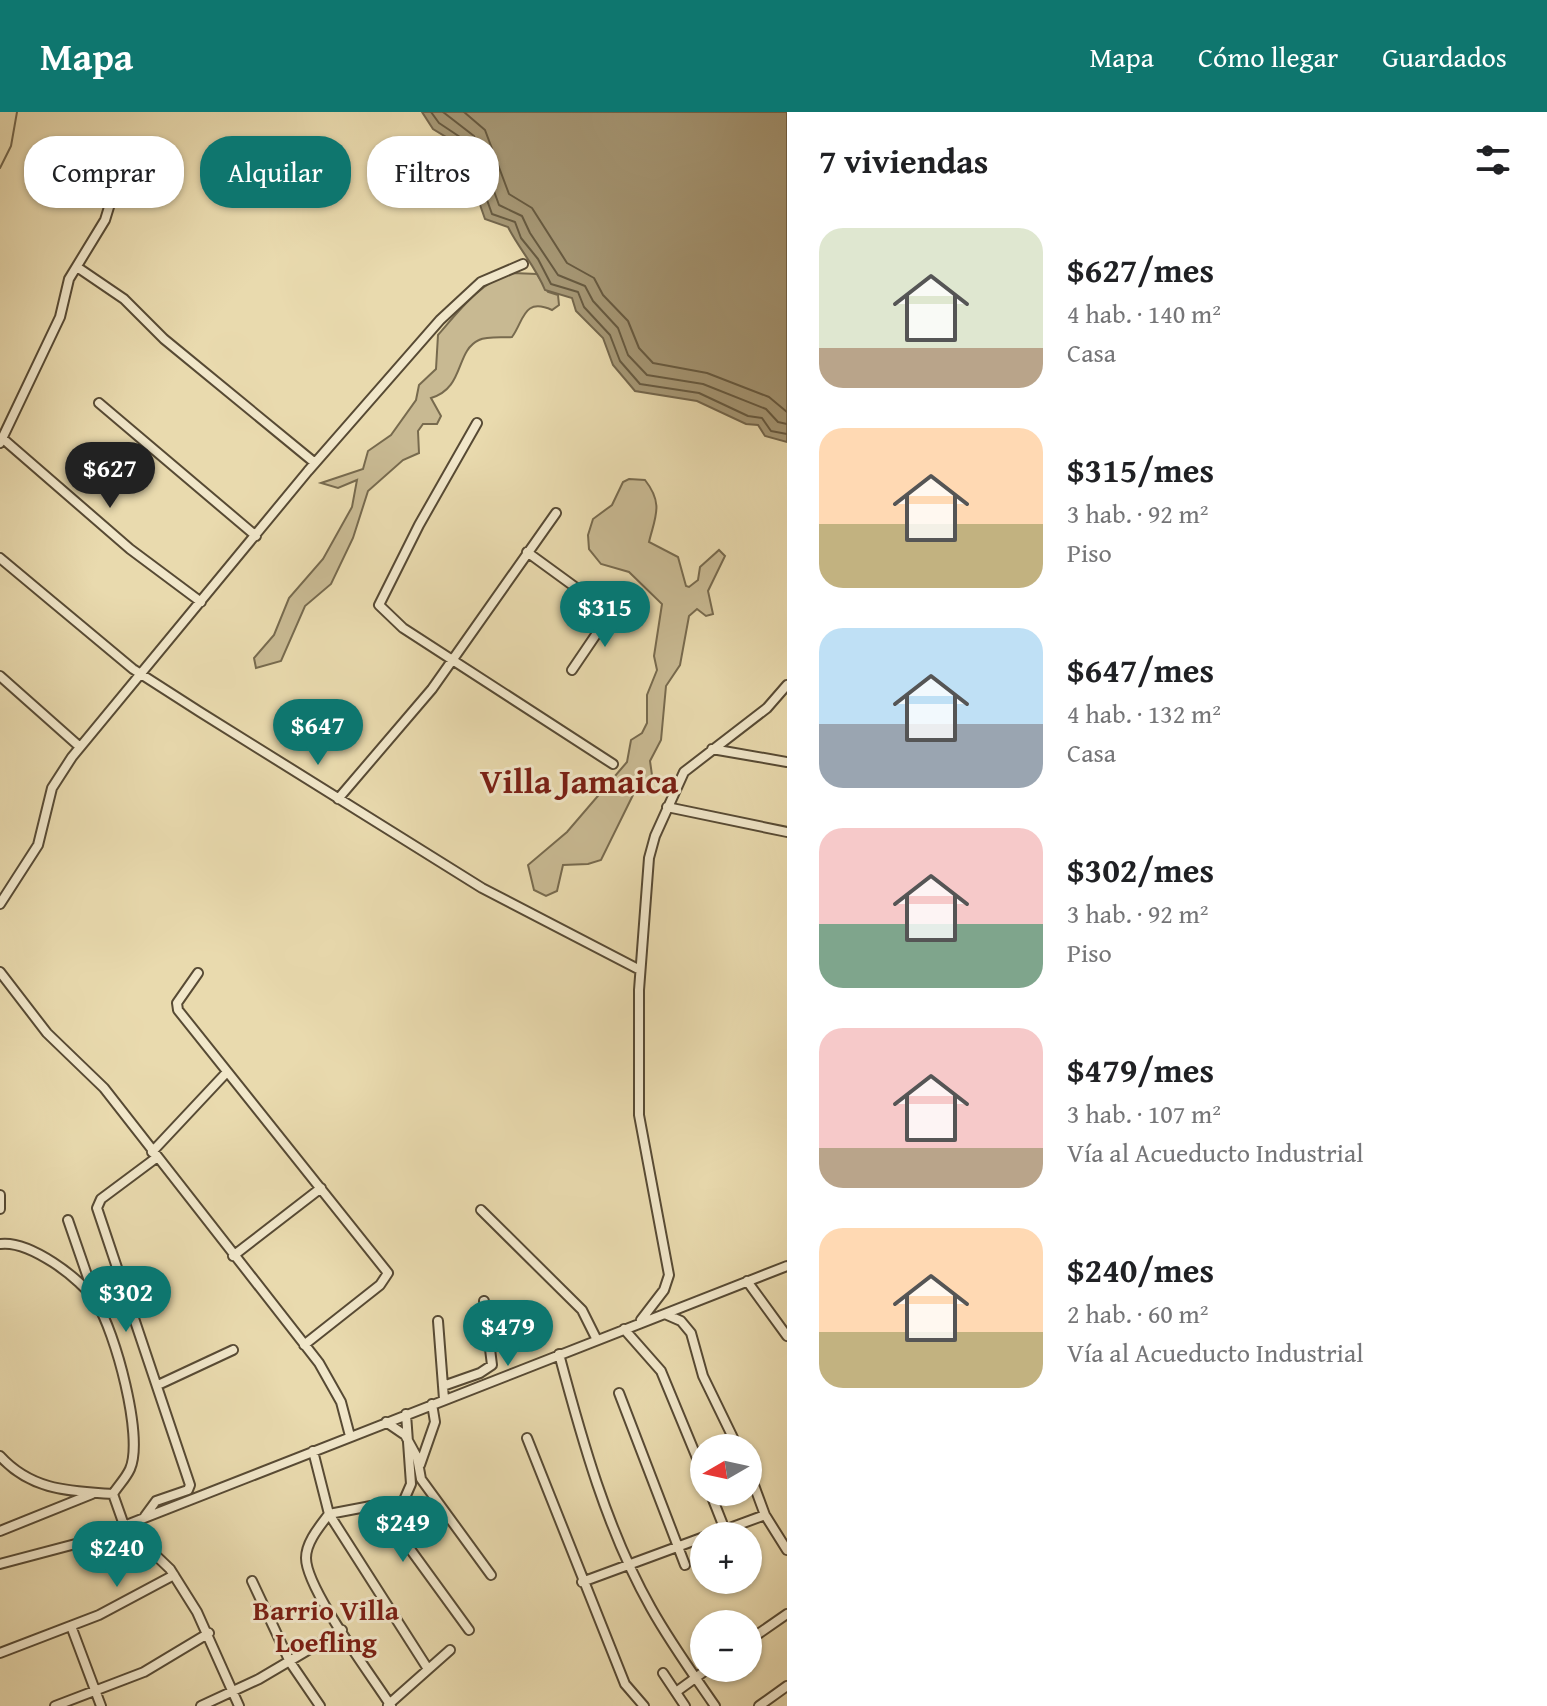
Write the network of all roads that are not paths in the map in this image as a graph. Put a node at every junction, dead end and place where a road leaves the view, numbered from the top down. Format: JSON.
{"nodes":[{"id":1,"x":109,"y":208,"type":"edge"},
{"id":2,"x":523,"y":264,"type":"dead end"},
{"id":3,"x":77,"y":267,"type":"junction"},
{"id":4,"x":99,"y":403,"type":"dead end"},
{"id":5,"x":477,"y":423,"type":"dead end"},
{"id":6,"x":1,"y":440,"type":"edge"},
{"id":7,"x":315,"y":463,"type":"junction"},
{"id":8,"x":556,"y":513,"type":"dead end"},
{"id":9,"x":256,"y":536,"type":"junction"},
{"id":10,"x":527,"y":552,"type":"junction"},
{"id":11,"x":0,"y":558,"type":"edge"},
{"id":12,"x":201,"y":602,"type":"junction"},
{"id":13,"x":612,"y":611,"type":"junction"},
{"id":14,"x":624,"y":614,"type":"dead end"},
{"id":15,"x":453,"y":660,"type":"junction"},
{"id":16,"x":572,"y":670,"type":"dead end"},
{"id":17,"x":142,"y":675,"type":"junction"},
{"id":18,"x":0,"y":676,"type":"edge"},
{"id":19,"x":787,"y":685,"type":"edge"},
{"id":20,"x":80,"y":747,"type":"junction"},
{"id":21,"x":712,"y":749,"type":"junction"},
{"id":22,"x":787,"y":762,"type":"edge"},
{"id":23,"x":613,"y":764,"type":"dead end"},
{"id":24,"x":338,"y":799,"type":"junction"},
{"id":25,"x":667,"y":807,"type":"junction"},
{"id":26,"x":787,"y":832,"type":"edge"},
{"id":27,"x":0,"y":904,"type":"edge"},
{"id":28,"x":640,"y":970,"type":"junction"},
{"id":29,"x":0,"y":972,"type":"edge"},
{"id":30,"x":198,"y":973,"type":"dead end"},
{"id":31,"x":227,"y":1072,"type":"junction"},
{"id":32,"x":154,"y":1155,"type":"junction"},
{"id":33,"x":321,"y":1188,"type":"junction"},
{"id":34,"x":0,"y":1195,"type":"edge"},
{"id":35,"x":0,"y":1209,"type":"edge"},
{"id":36,"x":481,"y":1210,"type":"dead end"},
{"id":37,"x":68,"y":1220,"type":"dead end"},
{"id":38,"x":0,"y":1244,"type":"edge"},
{"id":39,"x":233,"y":1256,"type":"junction"},
{"id":40,"x":787,"y":1266,"type":"edge"},
{"id":41,"x":747,"y":1281,"type":"junction"},
{"id":42,"x":96,"y":1301,"type":"junction"},
{"id":43,"x":484,"y":1301,"type":"dead end"},
{"id":44,"x":663,"y":1313,"type":"junction"},
{"id":45,"x":438,"y":1321,"type":"dead end"},
{"id":46,"x":638,"y":1323,"type":"junction"},
{"id":47,"x":624,"y":1329,"type":"junction"},
{"id":48,"x":787,"y":1336,"type":"edge"},
{"id":49,"x":597,"y":1340,"type":"junction"},
{"id":50,"x":304,"y":1345,"type":"junction"},
{"id":51,"x":233,"y":1350,"type":"dead end"},
{"id":52,"x":559,"y":1354,"type":"junction"},
{"id":53,"x":158,"y":1385,"type":"junction"},
{"id":54,"x":443,"y":1386,"type":"junction"},
{"id":55,"x":619,"y":1393,"type":"dead end"},
{"id":56,"x":444,"y":1399,"type":"junction"},
{"id":57,"x":432,"y":1404,"type":"junction"},
{"id":58,"x":406,"y":1414,"type":"junction"},
{"id":59,"x":386,"y":1422,"type":"junction"},
{"id":60,"x":731,"y":1434,"type":"edge"},
{"id":61,"x":350,"y":1436,"type":"junction"},
{"id":62,"x":527,"y":1438,"type":"dead end"},
{"id":63,"x":690,"y":1440,"type":"edge"},
{"id":64,"x":409,"y":1443,"type":"junction"},
{"id":65,"x":313,"y":1451,"type":"junction"},
{"id":66,"x":0,"y":1456,"type":"edge"},
{"id":67,"x":418,"y":1472,"type":"junction"},
{"id":68,"x":411,"y":1484,"type":"junction"},
{"id":69,"x":94,"y":1493,"type":"junction"},
{"id":70,"x":113,"y":1494,"type":"junction"},
{"id":71,"x":437,"y":1502,"type":"junction"},
{"id":72,"x":762,"y":1506,"type":"edge"},
{"id":73,"x":329,"y":1514,"type":"junction"},
{"id":74,"x":765,"y":1515,"type":"junction"},
{"id":75,"x":145,"y":1516,"type":"junction"},
{"id":76,"x":746,"y":1522,"type":"edge"},
{"id":77,"x":394,"y":1523,"type":"junction"},
{"id":78,"x":124,"y":1525,"type":"junction"},
{"id":79,"x":0,"y":1531,"type":"edge"},
{"id":80,"x":690,"y":1543,"type":"edge"},
{"id":81,"x":679,"y":1547,"type":"junction"},
{"id":82,"x":787,"y":1550,"type":"edge"},
{"id":83,"x":0,"y":1564,"type":"edge"},
{"id":84,"x":631,"y":1564,"type":"junction"},
{"id":85,"x":685,"y":1565,"type":"dead end"},
{"id":86,"x":174,"y":1575,"type":"junction"},
{"id":87,"x":491,"y":1575,"type":"dead end"},
{"id":88,"x":252,"y":1581,"type":"dead end"},
{"id":89,"x":582,"y":1582,"type":"junction"},
{"id":90,"x":787,"y":1614,"type":"edge"},
{"id":91,"x":71,"y":1626,"type":"junction"},
{"id":92,"x":342,"y":1630,"type":"junction"},
{"id":93,"x":469,"y":1630,"type":"dead end"},
{"id":94,"x":762,"y":1631,"type":"edge"},
{"id":95,"x":209,"y":1633,"type":"junction"},
{"id":96,"x":450,"y":1650,"type":"dead end"},
{"id":97,"x":0,"y":1653,"type":"edge"},
{"id":98,"x":290,"y":1662,"type":"junction"},
{"id":99,"x":690,"y":1668,"type":"edge"},
{"id":100,"x":428,"y":1669,"type":"junction"},
{"id":101,"x":663,"y":1673,"type":"dead end"},
{"id":102,"x":690,"y":1682,"type":"edge"},
{"id":103,"x":699,"y":1682,"type":"edge"},
{"id":104,"x":787,"y":1686,"type":"edge"},
{"id":105,"x":97,"y":1691,"type":"junction"},
{"id":106,"x":233,"y":1692,"type":"junction"},
{"id":107,"x":676,"y":1692,"type":"junction"},
{"id":108,"x":769,"y":1703,"type":"edge"},
{"id":109,"x":389,"y":1705,"type":"edge"},
{"id":110,"x":55,"y":1706,"type":"edge"},
{"id":111,"x":101,"y":1706,"type":"edge"},
{"id":112,"x":201,"y":1706,"type":"edge"},
{"id":113,"x":239,"y":1706,"type":"edge"},
{"id":114,"x":320,"y":1706,"type":"edge"},
{"id":115,"x":644,"y":1706,"type":"edge"},
{"id":116,"x":685,"y":1706,"type":"edge"},
{"id":117,"x":715,"y":1706,"type":"edge"},
{"id":118,"x":759,"y":1706,"type":"edge"}],
"edges":[{"from":1,"to":3,"type":"street"},
{"from":2,"to":7,"type":"street"},
{"from":3,"to":6,"type":"street"},
{"from":3,"to":7,"type":"street"},
{"from":4,"to":9,"type":"street"},
{"from":5,"to":15,"type":"street"},
{"from":6,"to":12,"type":"street"},
{"from":7,"to":9,"type":"street"},
{"from":8,"to":10,"type":"street"},
{"from":9,"to":12,"type":"street"},
{"from":10,"to":13,"type":"street"},
{"from":10,"to":15,"type":"street"},
{"from":11,"to":17,"type":"street"},
{"from":12,"to":17,"type":"street"},
{"from":13,"to":14,"type":"street"},
{"from":13,"to":16,"type":"street"},
{"from":15,"to":23,"type":"street"},
{"from":15,"to":24,"type":"street"},
{"from":17,"to":20,"type":"street"},
{"from":17,"to":24,"type":"street"},
{"from":18,"to":20,"type":"street"},
{"from":19,"to":21,"type":"street"},
{"from":20,"to":27,"type":"street"},
{"from":21,"to":22,"type":"street"},
{"from":21,"to":25,"type":"street"},
{"from":24,"to":28,"type":"street"},
{"from":25,"to":26,"type":"street"},
{"from":25,"to":28,"type":"street"},
{"from":28,"to":46,"type":"street"},
{"from":29,"to":32,"type":"street"},
{"from":30,"to":31,"type":"street"},
{"from":31,"to":32,"type":"street"},
{"from":31,"to":33,"type":"street"},
{"from":32,"to":39,"type":"street"},
{"from":32,"to":53,"type":"street"},
{"from":33,"to":39,"type":"street"},
{"from":33,"to":50,"type":"street"},
{"from":34,"to":35,"type":"street"},
{"from":36,"to":49,"type":"street"},
{"from":37,"to":42,"type":"street"},
{"from":38,"to":42,"type":"street"},
{"from":39,"to":50,"type":"street"},
{"from":40,"to":41,"type":"street"},
{"from":41,"to":44,"type":"street"},
{"from":41,"to":48,"type":"street"},
{"from":42,"to":70,"type":"street"},
{"from":43,"to":54,"type":"street"},
{"from":44,"to":46,"type":"street"},
{"from":44,"to":60,"type":"street"},
{"from":45,"to":54,"type":"street"},
{"from":46,"to":47,"type":"street"},
{"from":47,"to":49,"type":"street"},
{"from":47,"to":63,"type":"street"},
{"from":49,"to":52,"type":"street"},
{"from":50,"to":61,"type":"street"},
{"from":51,"to":53,"type":"street"},
{"from":52,"to":56,"type":"street"},
{"from":52,"to":84,"type":"street"},
{"from":53,"to":75,"type":"street"},
{"from":54,"to":56,"type":"street"},
{"from":55,"to":81,"type":"street"},
{"from":56,"to":57,"type":"street"},
{"from":57,"to":58,"type":"street"},
{"from":57,"to":67,"type":"street"},
{"from":58,"to":59,"type":"street"},
{"from":58,"to":64,"type":"street"},
{"from":59,"to":61,"type":"street"},
{"from":59,"to":64,"type":"street"},
{"from":61,"to":65,"type":"street"},
{"from":62,"to":89,"type":"street"},
{"from":64,"to":67,"type":"street"},
{"from":64,"to":68,"type":"street"},
{"from":65,"to":73,"type":"street"},
{"from":65,"to":75,"type":"street"},
{"from":66,"to":69,"type":"street"},
{"from":67,"to":68,"type":"street"},
{"from":67,"to":71,"type":"street"},
{"from":68,"to":77,"type":"street"},
{"from":69,"to":70,"type":"street"},
{"from":69,"to":79,"type":"street"},
{"from":70,"to":78,"type":"street"},
{"from":71,"to":77,"type":"street"},
{"from":71,"to":87,"type":"street"},
{"from":72,"to":74,"type":"street"},
{"from":73,"to":77,"type":"street"},
{"from":73,"to":92,"type":"street"},
{"from":73,"to":100,"type":"street"},
{"from":74,"to":76,"type":"street"},
{"from":74,"to":82,"type":"street"},
{"from":75,"to":78,"type":"street"},
{"from":77,"to":93,"type":"street"},
{"from":78,"to":83,"type":"street"},
{"from":78,"to":86,"type":"street"},
{"from":80,"to":81,"type":"street"},
{"from":81,"to":84,"type":"street"},
{"from":81,"to":85,"type":"street"},
{"from":84,"to":89,"type":"street"},
{"from":84,"to":99,"type":"street"},
{"from":86,"to":91,"type":"street"},
{"from":86,"to":95,"type":"street"},
{"from":88,"to":98,"type":"street"},
{"from":89,"to":115,"type":"street"},
{"from":90,"to":94,"type":"street"},
{"from":91,"to":97,"type":"street"},
{"from":91,"to":105,"type":"street"},
{"from":92,"to":98,"type":"street"},
{"from":92,"to":109,"type":"street"},
{"from":95,"to":105,"type":"street"},
{"from":95,"to":106,"type":"street"},
{"from":96,"to":100,"type":"street"},
{"from":98,"to":106,"type":"street"},
{"from":98,"to":114,"type":"street"},
{"from":100,"to":109,"type":"street"},
{"from":101,"to":107,"type":"street"},
{"from":102,"to":107,"type":"street"},
{"from":103,"to":117,"type":"street"},
{"from":104,"to":108,"type":"street"},
{"from":105,"to":110,"type":"street"},
{"from":105,"to":111,"type":"street"},
{"from":106,"to":112,"type":"street"},
{"from":106,"to":113,"type":"street"},
{"from":107,"to":116,"type":"street"},
{"from":108,"to":118,"type":"street"}]}
